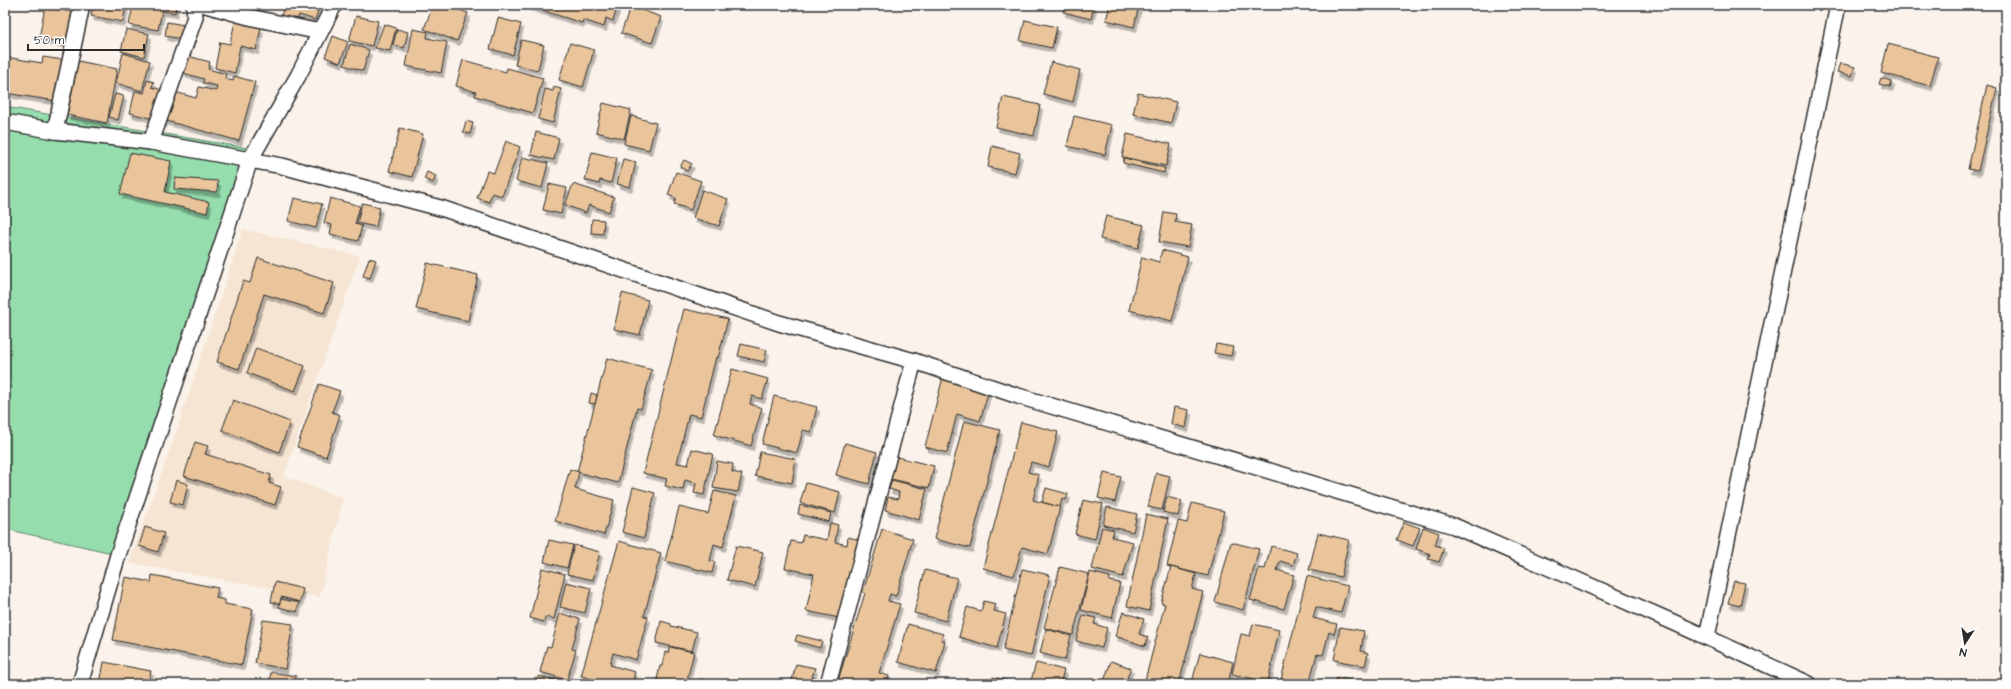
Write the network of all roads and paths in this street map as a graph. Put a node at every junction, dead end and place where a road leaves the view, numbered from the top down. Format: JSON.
{"nodes":[{"id":1,"x":82,"y":5,"type":"edge"},
{"id":2,"x":194,"y":5,"type":"edge"},
{"id":3,"x":206,"y":5,"type":"edge"},
{"id":4,"x":334,"y":5,"type":"edge"},
{"id":5,"x":1838,"y":5,"type":"edge"},
{"id":6,"x":320,"y":32,"type":"junction"},
{"id":7,"x":5,"y":122,"type":"edge"},
{"id":8,"x":55,"y":131,"type":"junction"},
{"id":9,"x":151,"y":142,"type":"junction"},
{"id":10,"x":250,"y":160,"type":"junction"},
{"id":11,"x":914,"y":361,"type":"junction"},
{"id":12,"x":1706,"y":637,"type":"junction"},
{"id":13,"x":80,"y":684,"type":"edge"},
{"id":14,"x":828,"y":684,"type":"edge"},
{"id":15,"x":1808,"y":684,"type":"edge"}],
"edges":[{"from":1,"to":8,"type":"street"},
{"from":2,"to":9,"type":"street"},
{"from":3,"to":6,"type":"street"},
{"from":4,"to":6,"type":"street"},
{"from":5,"to":12,"type":"street"},
{"from":6,"to":10,"type":"street"},
{"from":7,"to":8,"type":"street"},
{"from":8,"to":9,"type":"street"},
{"from":9,"to":10,"type":"street"},
{"from":10,"to":11,"type":"street"},
{"from":10,"to":13,"type":"street"},
{"from":11,"to":12,"type":"street"},
{"from":11,"to":14,"type":"street"},
{"from":12,"to":15,"type":"street"}]}
